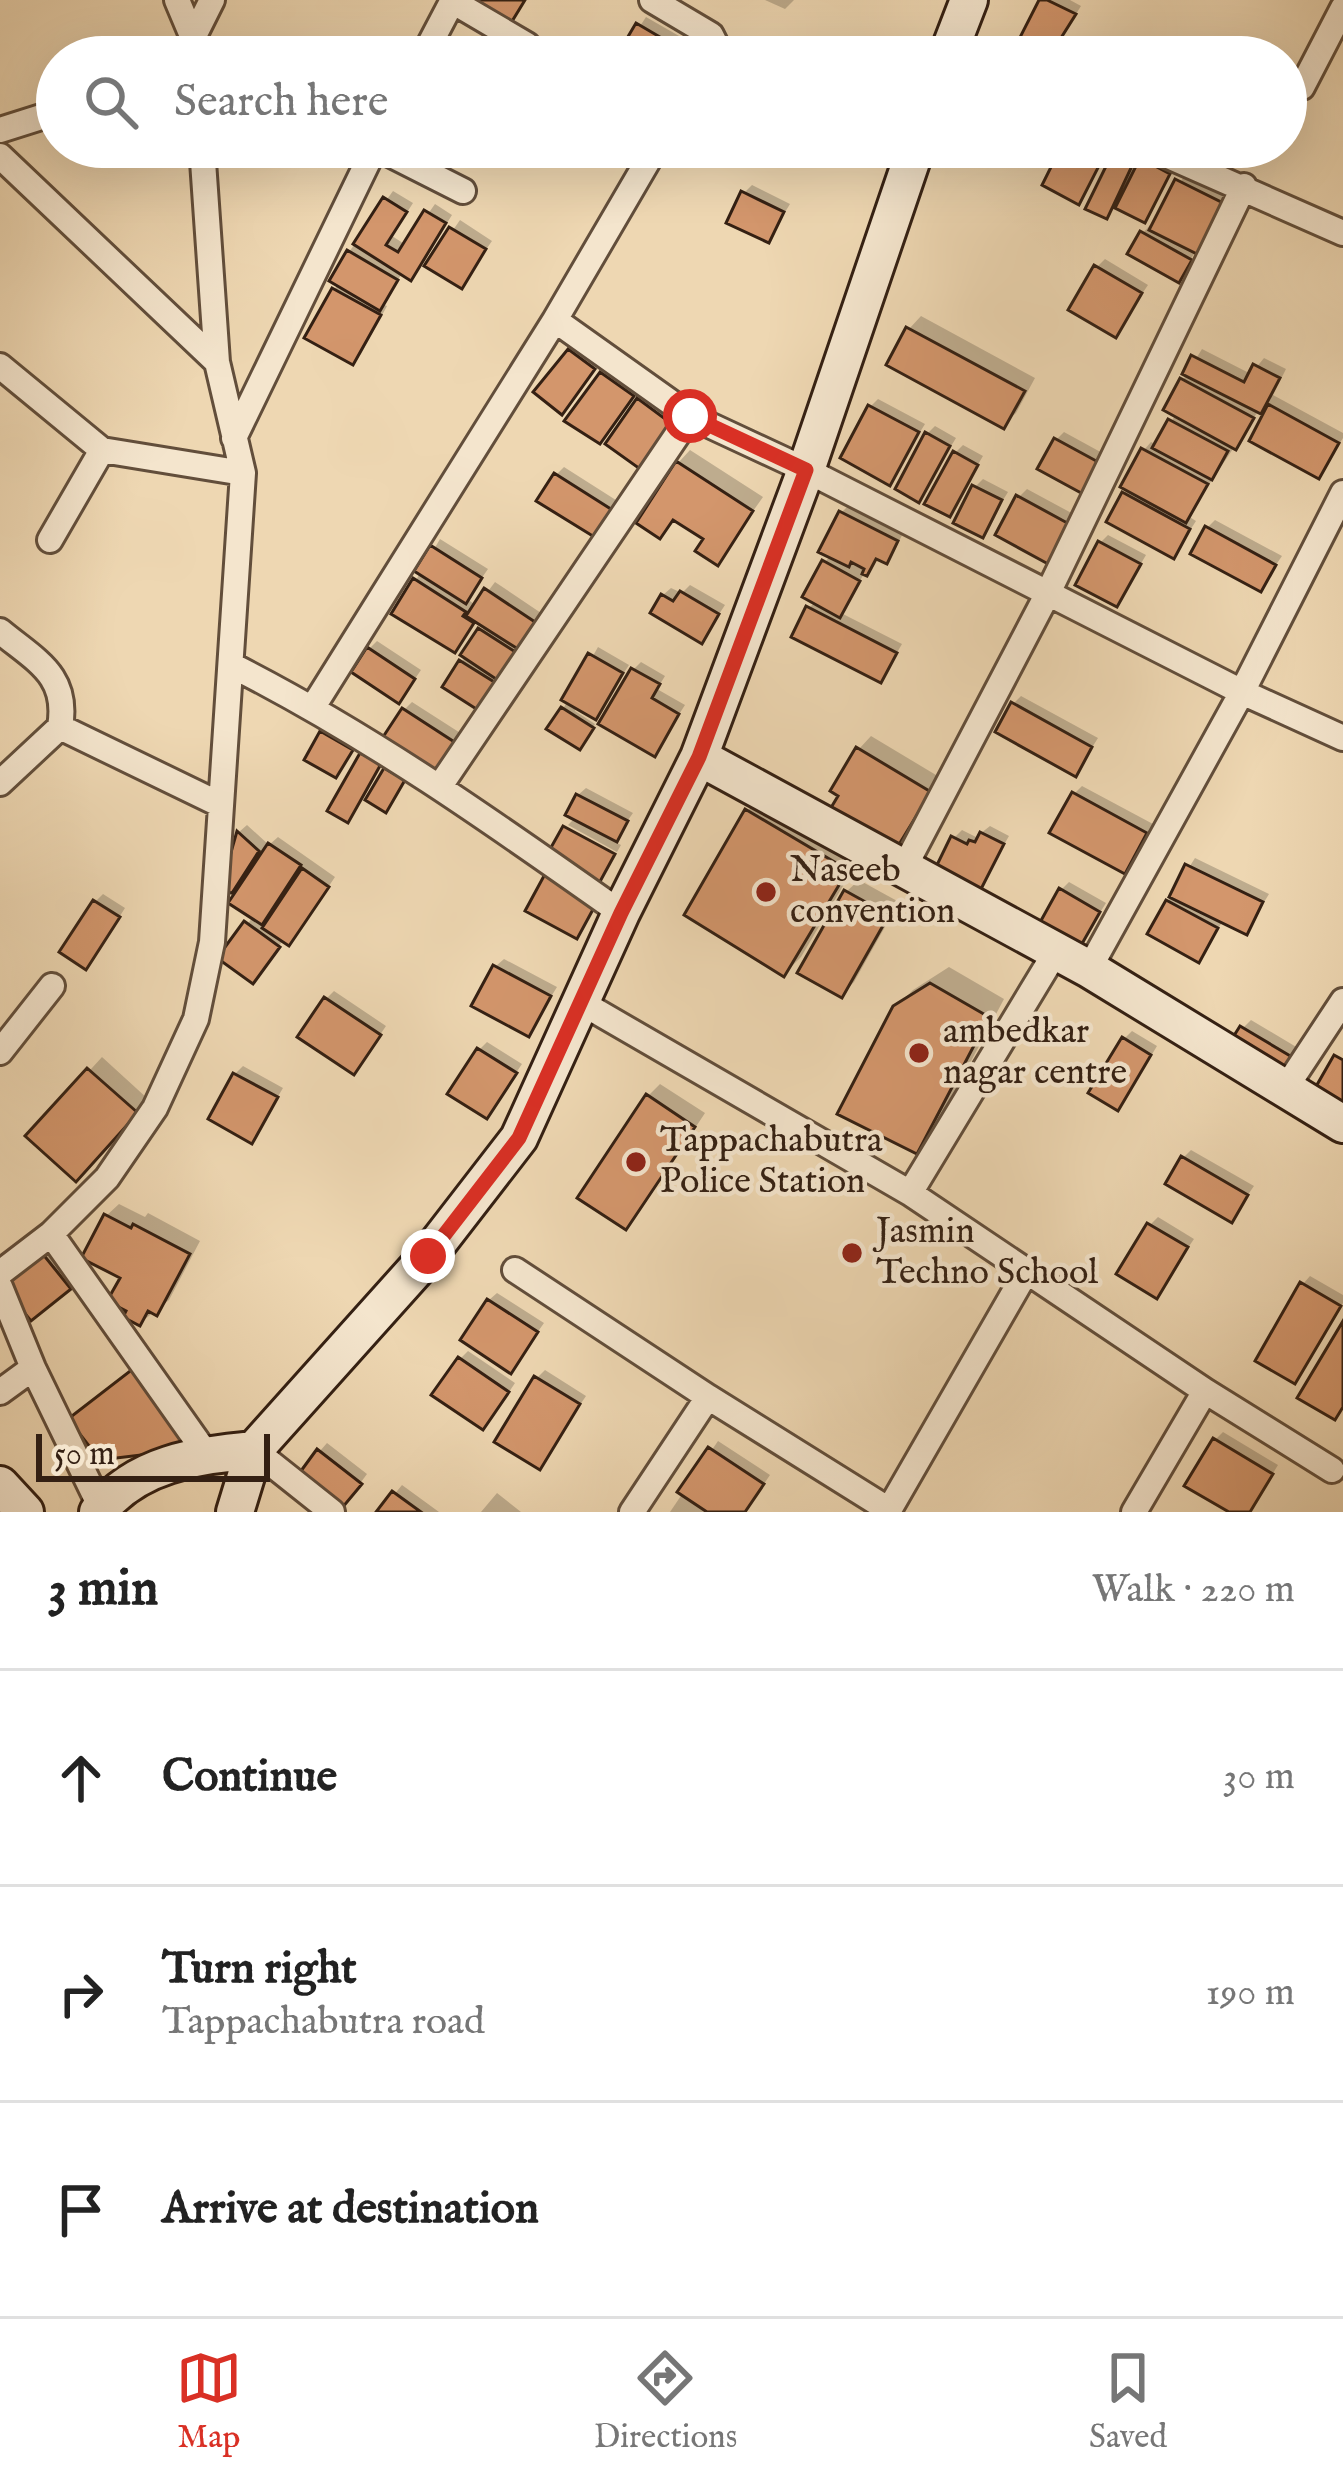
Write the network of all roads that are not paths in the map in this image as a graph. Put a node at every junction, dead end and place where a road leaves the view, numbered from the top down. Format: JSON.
{"nodes":[{"id":1,"x":177,"y":0,"type":"edge"},
{"id":2,"x":212,"y":0,"type":"edge"},
{"id":3,"x":652,"y":0,"type":"edge"},
{"id":4,"x":969,"y":0,"type":"edge"},
{"id":5,"x":453,"y":1,"type":"edge"},
{"id":6,"x":1343,"y":8,"type":"edge"},
{"id":7,"x":191,"y":36,"type":"edge"},
{"id":8,"x":201,"y":36,"type":"edge"},
{"id":9,"x":434,"y":36,"type":"edge"},
{"id":10,"x":512,"y":36,"type":"edge"},
{"id":11,"x":712,"y":36,"type":"edge"},
{"id":12,"x":954,"y":36,"type":"edge"},
{"id":13,"x":1307,"y":77,"type":"edge"},
{"id":14,"x":36,"y":119,"type":"edge"},
{"id":15,"x":0,"y":130,"type":"edge"},
{"id":16,"x":0,"y":156,"type":"edge"},
{"id":17,"x":203,"y":168,"type":"edge"},
{"id":18,"x":366,"y":168,"type":"edge"},
{"id":19,"x":418,"y":168,"type":"edge"},
{"id":20,"x":644,"y":168,"type":"edge"},
{"id":21,"x":909,"y":168,"type":"edge"},
{"id":22,"x":1198,"y":168,"type":"edge"},
{"id":23,"x":1244,"y":187,"type":"junction"},
{"id":24,"x":463,"y":191,"type":"dead end"},
{"id":25,"x":1343,"y":232,"type":"edge"},
{"id":26,"x":555,"y":320,"type":"junction"},
{"id":27,"x":217,"y":362,"type":"junction"},
{"id":28,"x":0,"y":366,"type":"edge"},
{"id":29,"x":690,"y":416,"type":"junction"},
{"id":30,"x":234,"y":438,"type":"junction"},
{"id":31,"x":102,"y":450,"type":"junction"},
{"id":32,"x":806,"y":470,"type":"junction"},
{"id":33,"x":243,"y":473,"type":"junction"},
{"id":34,"x":1343,"y":493,"type":"edge"},
{"id":35,"x":50,"y":540,"type":"dead end"},
{"id":36,"x":1048,"y":593,"type":"junction"},
{"id":37,"x":0,"y":631,"type":"edge"},
{"id":38,"x":233,"y":666,"type":"junction"},
{"id":39,"x":1243,"y":692,"type":"junction"},
{"id":40,"x":314,"y":707,"type":"junction"},
{"id":41,"x":60,"y":727,"type":"junction"},
{"id":42,"x":1343,"y":738,"type":"edge"},
{"id":43,"x":699,"y":757,"type":"junction"},
{"id":44,"x":0,"y":783,"type":"edge"},
{"id":45,"x":440,"y":786,"type":"junction"},
{"id":46,"x":219,"y":804,"type":"junction"},
{"id":47,"x":904,"y":868,"type":"junction"},
{"id":48,"x":621,"y":913,"type":"junction"},
{"id":49,"x":1055,"y":952,"type":"junction"},
{"id":50,"x":1089,"y":969,"type":"junction"},
{"id":51,"x":52,"y":986,"type":"dead end"},
{"id":52,"x":1343,"y":1000,"type":"edge"},
{"id":53,"x":582,"y":1003,"type":"junction"},
{"id":54,"x":0,"y":1052,"type":"edge"},
{"id":55,"x":1286,"y":1089,"type":"junction"},
{"id":56,"x":1343,"y":1124,"type":"edge"},
{"id":57,"x":910,"y":1193,"type":"junction"},
{"id":58,"x":51,"y":1234,"type":"junction"},
{"id":59,"x":515,"y":1270,"type":"dead end"},
{"id":60,"x":1026,"y":1272,"type":"junction"},
{"id":61,"x":0,"y":1274,"type":"edge"},
{"id":62,"x":0,"y":1287,"type":"edge"},
{"id":63,"x":33,"y":1368,"type":"junction"},
{"id":64,"x":1205,"y":1391,"type":"junction"},
{"id":65,"x":0,"y":1392,"type":"edge"},
{"id":66,"x":708,"y":1397,"type":"junction"},
{"id":67,"x":254,"y":1450,"type":"junction"},
{"id":68,"x":207,"y":1455,"type":"junction"},
{"id":69,"x":1332,"y":1470,"type":"dead end"},
{"id":70,"x":0,"y":1485,"type":"edge"},
{"id":71,"x":99,"y":1510,"type":"edge"},
{"id":72,"x":25,"y":1512,"type":"edge"},
{"id":73,"x":235,"y":1512,"type":"edge"},
{"id":74,"x":332,"y":1512,"type":"edge"},
{"id":75,"x":632,"y":1512,"type":"edge"},
{"id":76,"x":1134,"y":1512,"type":"edge"}],
"edges":[{"from":1,"to":7,"type":"street"},
{"from":2,"to":8,"type":"street"},
{"from":3,"to":11,"type":"street"},
{"from":4,"to":12,"type":"main road"},
{"from":5,"to":9,"type":"street"},
{"from":5,"to":10,"type":"street"},
{"from":6,"to":13,"type":"street"},
{"from":14,"to":15,"type":"street"},
{"from":16,"to":27,"type":"street"},
{"from":17,"to":27,"type":"street"},
{"from":18,"to":30,"type":"street"},
{"from":19,"to":24,"type":"street"},
{"from":20,"to":26,"type":"street"},
{"from":21,"to":32,"type":"main road"},
{"from":22,"to":23,"type":"street"},
{"from":23,"to":25,"type":"street"},
{"from":23,"to":36,"type":"street"},
{"from":26,"to":29,"type":"street"},
{"from":26,"to":40,"type":"street"},
{"from":27,"to":30,"type":"street"},
{"from":28,"to":31,"type":"street"},
{"from":29,"to":32,"type":"street"},
{"from":29,"to":45,"type":"street"},
{"from":30,"to":33,"type":"street"},
{"from":31,"to":33,"type":"street"},
{"from":31,"to":35,"type":"street"},
{"from":32,"to":36,"type":"street"},
{"from":32,"to":43,"type":"main road"},
{"from":33,"to":38,"type":"street"},
{"from":34,"to":39,"type":"street"},
{"from":36,"to":39,"type":"street"},
{"from":36,"to":47,"type":"street"},
{"from":37,"to":41,"type":"street"},
{"from":38,"to":40,"type":"street"},
{"from":38,"to":46,"type":"street"},
{"from":39,"to":42,"type":"street"},
{"from":39,"to":50,"type":"street"},
{"from":40,"to":45,"type":"street"},
{"from":41,"to":44,"type":"street"},
{"from":41,"to":46,"type":"street"},
{"from":43,"to":47,"type":"main road"},
{"from":43,"to":48,"type":"main road"},
{"from":45,"to":48,"type":"street"},
{"from":46,"to":58,"type":"street"},
{"from":47,"to":49,"type":"main road"},
{"from":48,"to":53,"type":"main road"},
{"from":49,"to":50,"type":"main road"},
{"from":49,"to":57,"type":"street"},
{"from":50,"to":55,"type":"main road"},
{"from":51,"to":54,"type":"street"},
{"from":52,"to":55,"type":"street"},
{"from":53,"to":57,"type":"street"},
{"from":53,"to":67,"type":"main road"},
{"from":55,"to":56,"type":"main road"},
{"from":57,"to":60,"type":"street"},
{"from":58,"to":61,"type":"street"},
{"from":58,"to":68,"type":"street"},
{"from":59,"to":66,"type":"street"},
{"from":60,"to":64,"type":"street"},
{"from":60,"to":66,"type":"street"},
{"from":62,"to":63,"type":"street"},
{"from":63,"to":65,"type":"street"},
{"from":63,"to":71,"type":"street"},
{"from":64,"to":69,"type":"street"},
{"from":64,"to":76,"type":"street"},
{"from":66,"to":75,"type":"street"},
{"from":67,"to":68,"type":"main road"},
{"from":67,"to":73,"type":"main road"},
{"from":67,"to":74,"type":"street"},
{"from":68,"to":71,"type":"main road"},
{"from":70,"to":72,"type":"main road"}]}
